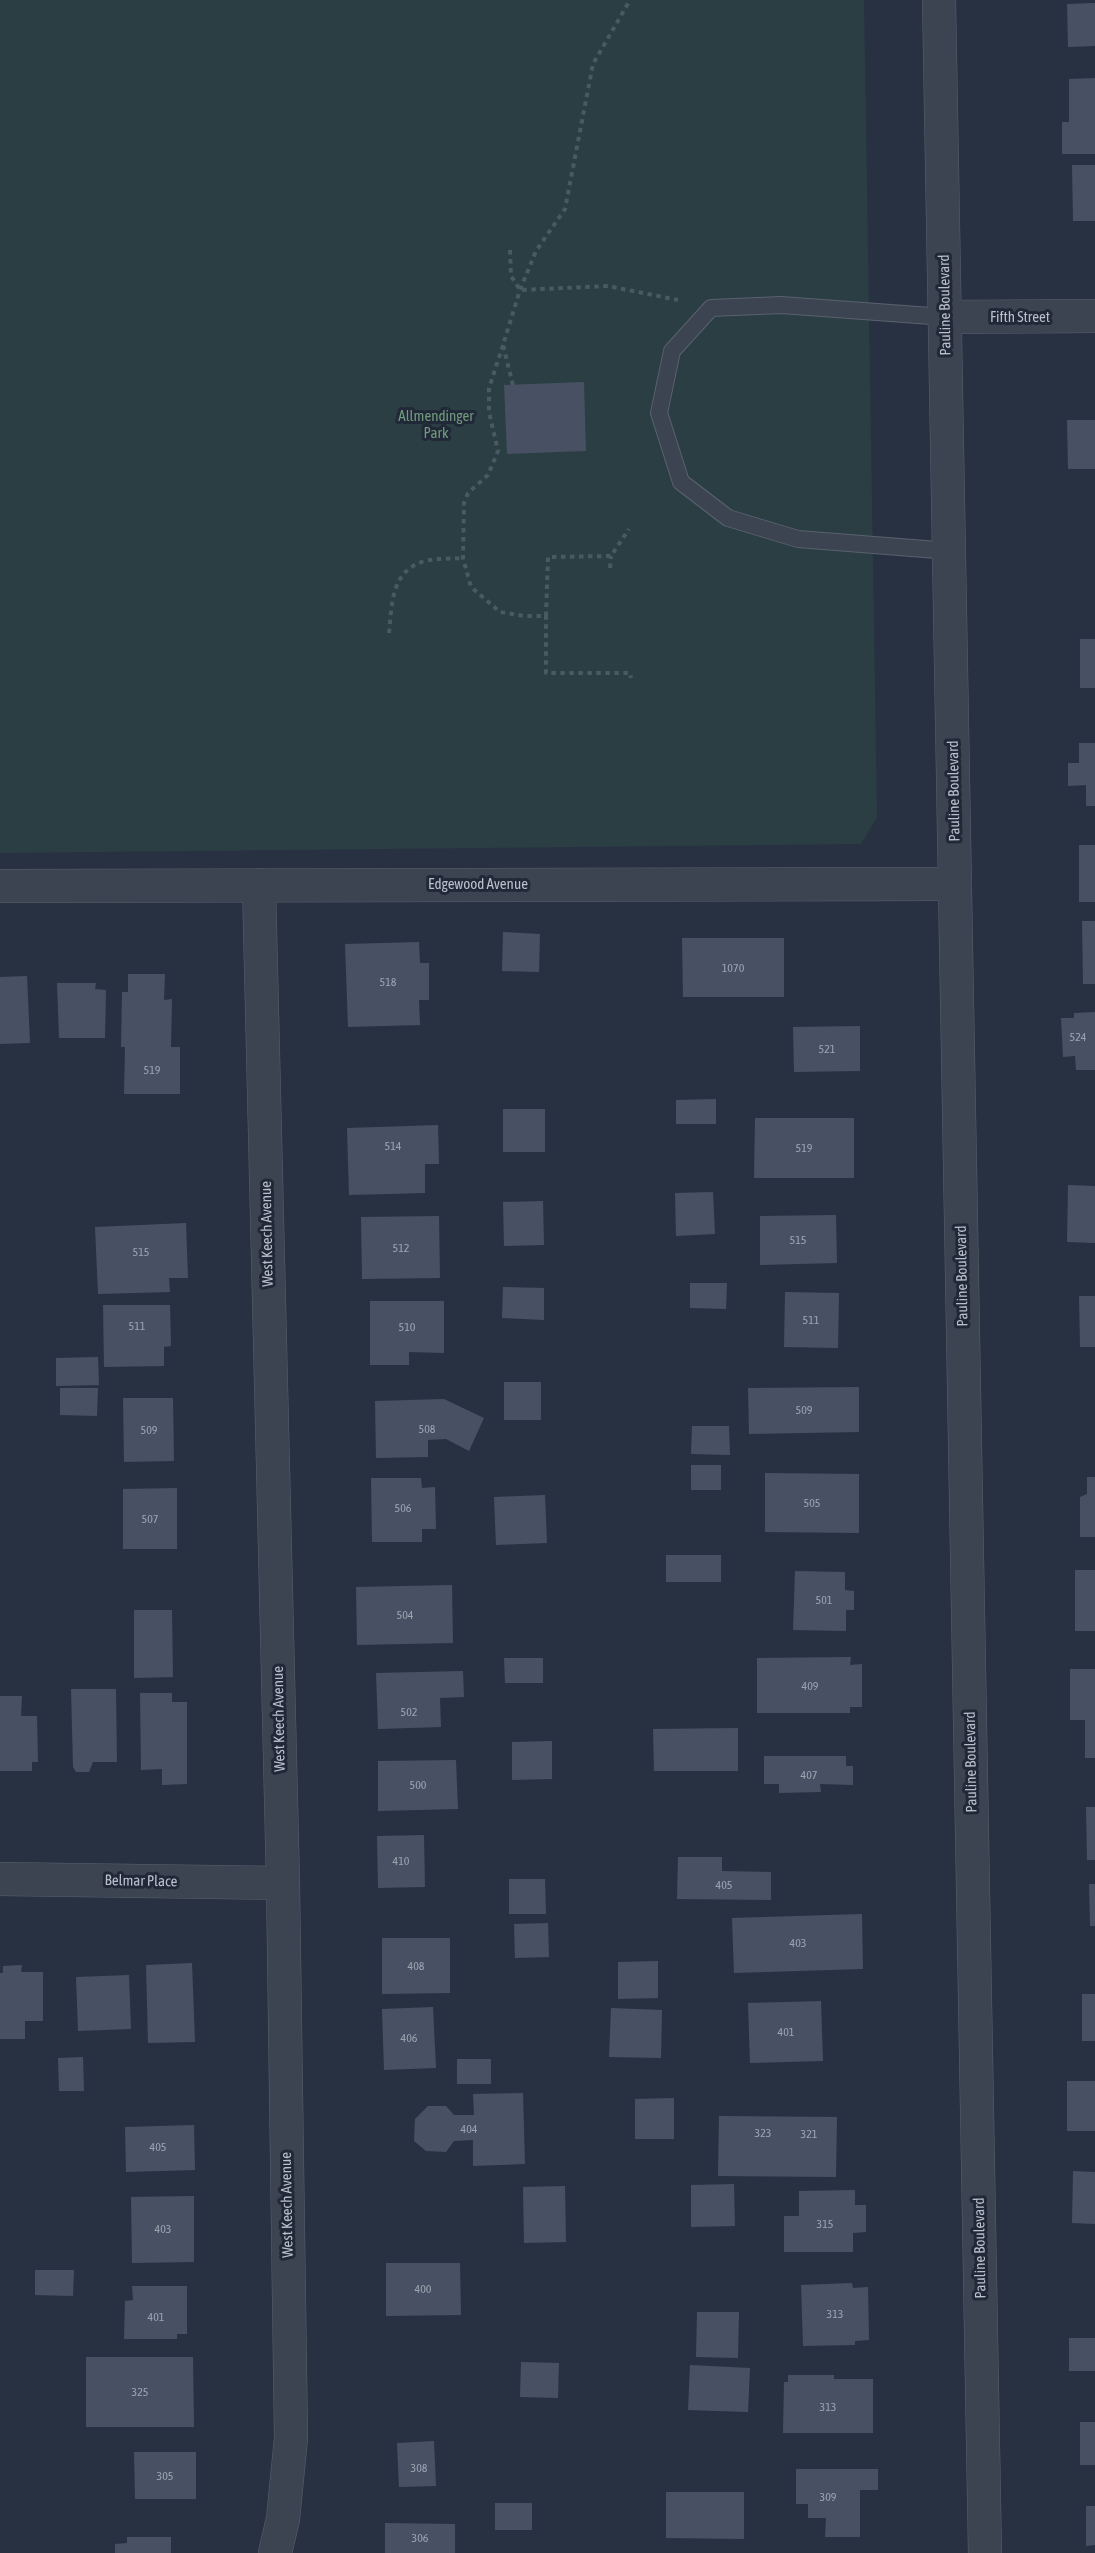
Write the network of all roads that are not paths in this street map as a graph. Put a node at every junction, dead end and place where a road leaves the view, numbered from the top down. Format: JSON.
{"nodes":[{"id":1,"x":939,"y":0,"type":"edge"},
{"id":2,"x":1095,"y":316,"type":"edge"},
{"id":3,"x":945,"y":317,"type":"junction"},
{"id":4,"x":950,"y":551,"type":"junction"},
{"id":5,"x":955,"y":884,"type":"junction"},
{"id":6,"x":259,"y":885,"type":"junction"},
{"id":7,"x":0,"y":886,"type":"edge"},
{"id":8,"x":0,"y":1879,"type":"edge"},
{"id":9,"x":283,"y":1883,"type":"junction"},
{"id":10,"x":275,"y":2553,"type":"edge"},
{"id":11,"x":985,"y":2553,"type":"edge"}],
"edges":[{"from":1,"to":3,"type":"street","name":"Pauline Boulevard"},
{"from":2,"to":3,"type":"street","name":"Fifth Street"},
{"from":3,"to":4,"type":"street","name":"Pauline Boulevard"},
{"from":3,"to":4,"type":"lane"},
{"from":4,"to":5,"type":"street","name":"Pauline Boulevard"},
{"from":5,"to":6,"type":"street","name":"Edgewood Avenue"},
{"from":5,"to":11,"type":"street","name":"Pauline Boulevard"},
{"from":6,"to":7,"type":"street","name":"Edgewood Avenue"},
{"from":6,"to":9,"type":"street","name":"West Keech Avenue"},
{"from":8,"to":9,"type":"street","name":"Belmar Place"},
{"from":9,"to":10,"type":"street","name":"West Keech Avenue"}]}
